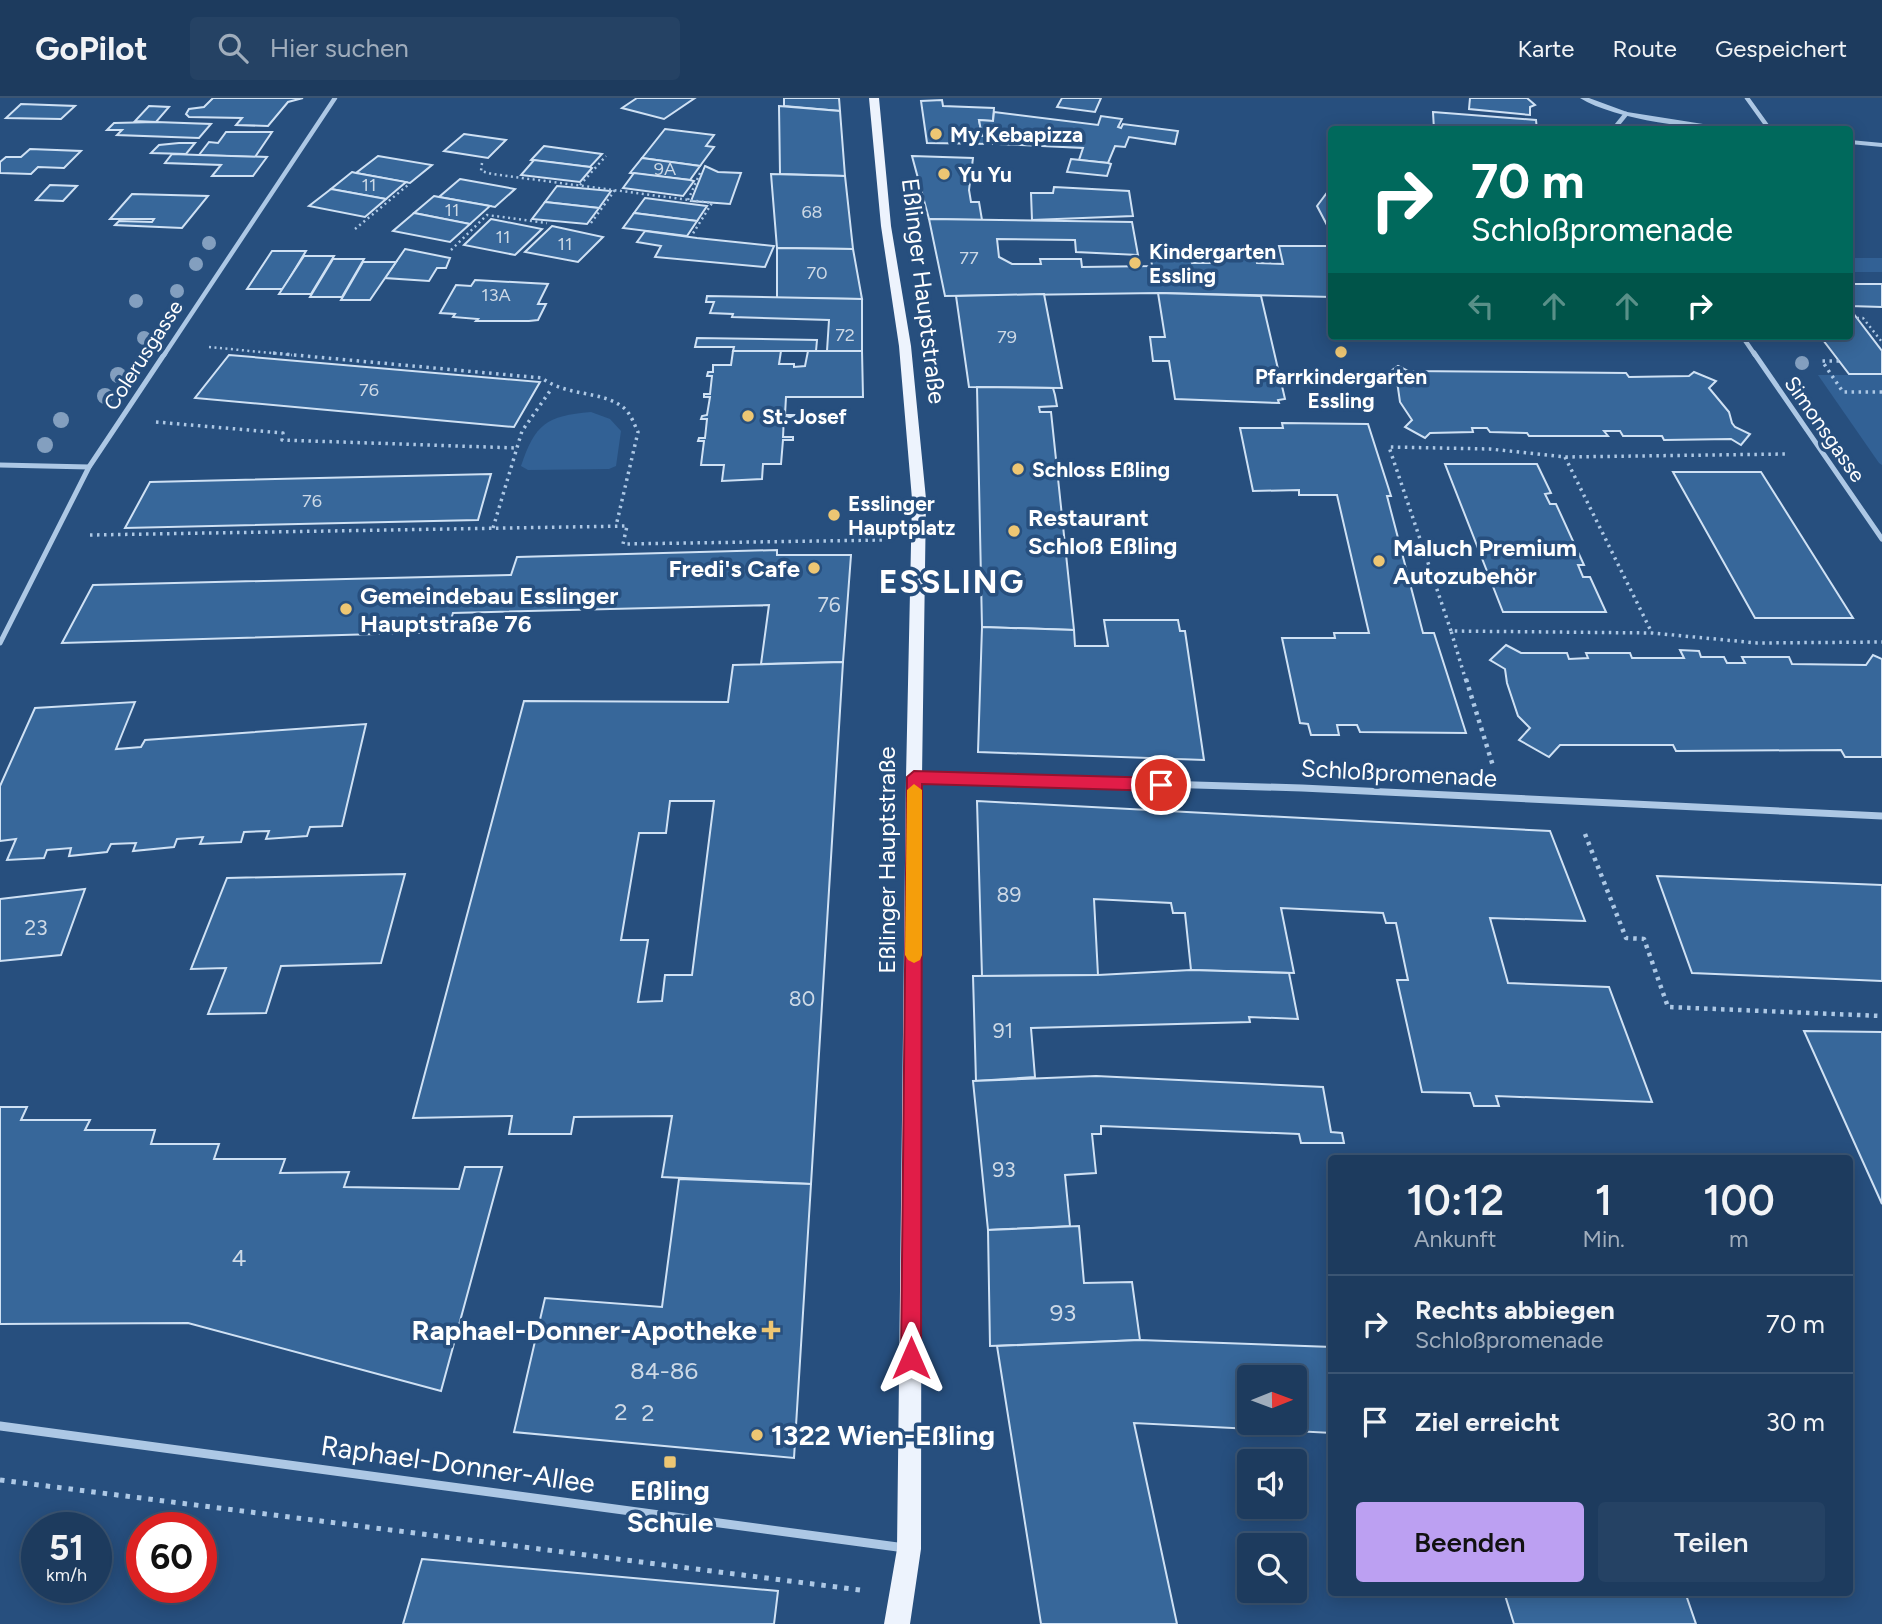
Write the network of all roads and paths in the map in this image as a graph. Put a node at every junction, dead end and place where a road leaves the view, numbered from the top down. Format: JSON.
{"nodes":[{"id":1,"x":335,"y":98,"type":"edge"},
{"id":2,"x":874,"y":98,"type":"edge"},
{"id":3,"x":1583,"y":98,"type":"edge"},
{"id":4,"x":1747,"y":98,"type":"edge"},
{"id":5,"x":1626,"y":114,"type":"junction"},
{"id":6,"x":1616,"y":126,"type":"edge"},
{"id":7,"x":1710,"y":126,"type":"edge"},
{"id":8,"x":1767,"y":126,"type":"edge"},
{"id":9,"x":1853,"y":142,"type":"edge"},
{"id":10,"x":1882,"y":145,"type":"edge"},
{"id":11,"x":606,"y":156,"type":"dead end"},
{"id":12,"x":482,"y":163,"type":"dead end"},
{"id":13,"x":701,"y":171,"type":"dead end"},
{"id":14,"x":408,"y":185,"type":"dead end"},
{"id":15,"x":580,"y":185,"type":"junction"},
{"id":16,"x":615,"y":190,"type":"junction"},
{"id":17,"x":688,"y":200,"type":"junction"},
{"id":18,"x":547,"y":223,"type":"dead end"},
{"id":19,"x":591,"y":223,"type":"dead end"},
{"id":20,"x":355,"y":229,"type":"dead end"},
{"id":21,"x":692,"y":234,"type":"dead end"},
{"id":22,"x":451,"y":250,"type":"dead end"},
{"id":23,"x":1857,"y":318,"type":"dead end"},
{"id":24,"x":1745,"y":340,"type":"edge"},
{"id":25,"x":1882,"y":342,"type":"edge"},
{"id":26,"x":204,"y":347,"type":"dead end"},
{"id":27,"x":1839,"y":361,"type":"dead end"},
{"id":28,"x":552,"y":388,"type":"junction"},
{"id":29,"x":1882,"y":392,"type":"edge"},
{"id":30,"x":152,"y":422,"type":"dead end"},
{"id":31,"x":517,"y":449,"type":"junction"},
{"id":32,"x":1823,"y":454,"type":"junction"},
{"id":33,"x":1565,"y":457,"type":"junction"},
{"id":34,"x":0,"y":466,"type":"edge"},
{"id":35,"x":89,"y":467,"type":"junction"},
{"id":36,"x":615,"y":526,"type":"junction"},
{"id":37,"x":493,"y":528,"type":"junction"},
{"id":38,"x":82,"y":536,"type":"dead end"},
{"id":39,"x":1882,"y":539,"type":"edge"},
{"id":40,"x":885,"y":540,"type":"dead end"},
{"id":41,"x":1451,"y":631,"type":"junction"},
{"id":42,"x":1652,"y":633,"type":"junction"},
{"id":43,"x":1882,"y":642,"type":"edge"},
{"id":44,"x":0,"y":643,"type":"edge"},
{"id":45,"x":1494,"y":768,"type":"dead end"},
{"id":46,"x":914,"y":777,"type":"junction"},
{"id":47,"x":1882,"y":816,"type":"edge"},
{"id":48,"x":1581,"y":824,"type":"dead end"},
{"id":49,"x":1882,"y":1016,"type":"edge"},
{"id":50,"x":0,"y":1426,"type":"edge"},
{"id":51,"x":0,"y":1480,"type":"edge"},
{"id":52,"x":909,"y":1549,"type":"junction"},
{"id":53,"x":902,"y":1595,"type":"junction"},
{"id":54,"x":897,"y":1624,"type":"edge"}],
"edges":[{"from":1,"to":35,"type":"street","name":"Colerusgasse"},
{"from":2,"to":46,"type":"main road","name":"Eßlinger Hauptstraße"},
{"from":3,"to":5,"type":"street"},
{"from":4,"to":8,"type":"street"},
{"from":5,"to":6,"type":"street"},
{"from":5,"to":7,"type":"street"},
{"from":9,"to":10,"type":"street"},
{"from":11,"to":15,"type":"path"},
{"from":12,"to":15,"type":"path"},
{"from":13,"to":17,"type":"path"},
{"from":14,"to":20,"type":"path"},
{"from":15,"to":16,"type":"path"},
{"from":16,"to":17,"type":"path"},
{"from":16,"to":19,"type":"path"},
{"from":17,"to":21,"type":"path"},
{"from":18,"to":22,"type":"path"},
{"from":23,"to":25,"type":"path"},
{"from":24,"to":32,"type":"street","name":"Simonsgasse"},
{"from":26,"to":28,"type":"path"},
{"from":27,"to":29,"type":"path"},
{"from":28,"to":31,"type":"path"},
{"from":28,"to":36,"type":"path"},
{"from":30,"to":31,"type":"path"},
{"from":31,"to":37,"type":"path"},
{"from":32,"to":33,"type":"path"},
{"from":32,"to":39,"type":"street","name":"Simonsgasse"},
{"from":33,"to":41,"type":"path"},
{"from":33,"to":42,"type":"path"},
{"from":34,"to":35,"type":"street"},
{"from":35,"to":44,"type":"street","name":"Colerusgasse"},
{"from":36,"to":37,"type":"path"},
{"from":36,"to":40,"type":"path"},
{"from":37,"to":38,"type":"path"},
{"from":41,"to":42,"type":"path"},
{"from":41,"to":45,"type":"path"},
{"from":42,"to":43,"type":"path"},
{"from":46,"to":47,"type":"street","name":"Schloßpromenade"},
{"from":46,"to":52,"type":"main road","name":"Eßlinger Hauptstraße"},
{"from":48,"to":49,"type":"path"},
{"from":50,"to":52,"type":"street","name":"Raphael-Donner-Allee"},
{"from":51,"to":53,"type":"path"},
{"from":52,"to":53,"type":"main road","name":"Eßlinger Hauptstraße"},
{"from":53,"to":54,"type":"main road","name":"Eßlinger Hauptstraße"}]}
